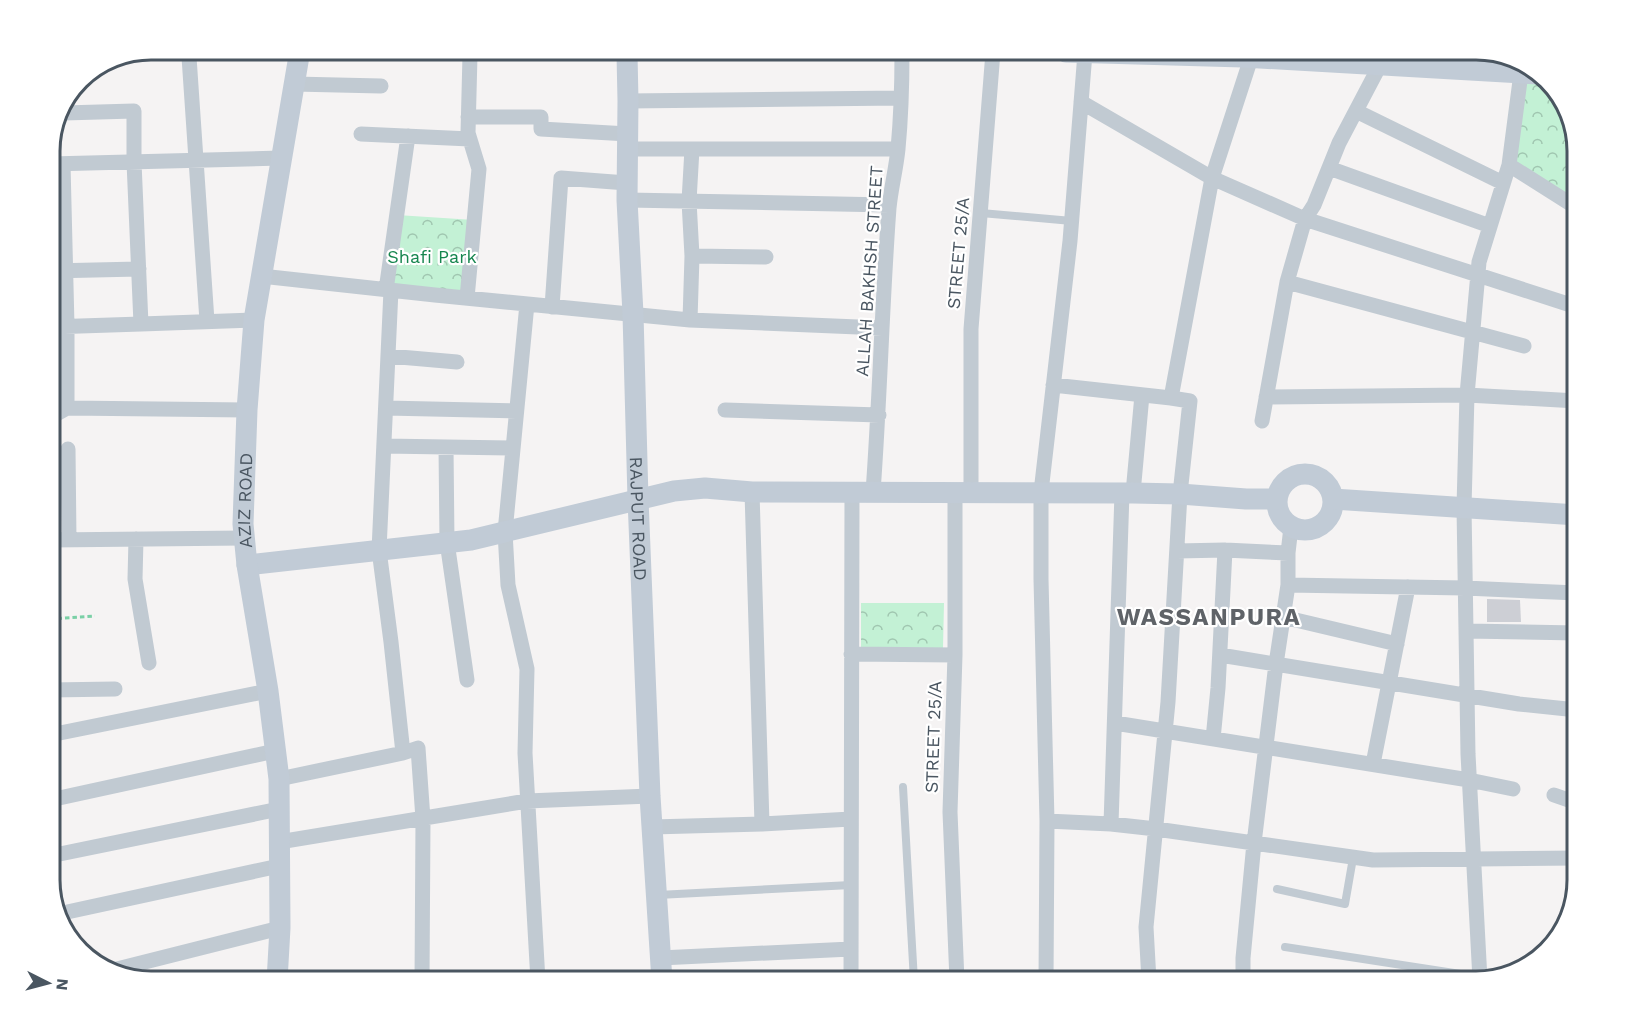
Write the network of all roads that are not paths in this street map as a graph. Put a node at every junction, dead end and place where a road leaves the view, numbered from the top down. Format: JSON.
{"nodes":[{"id":1,"x":189,"y":60,"type":"edge"},
{"id":2,"x":298,"y":60,"type":"edge"},
{"id":3,"x":470,"y":60,"type":"edge"},
{"id":4,"x":627,"y":60,"type":"edge"},
{"id":5,"x":902,"y":60,"type":"edge"},
{"id":6,"x":992,"y":60,"type":"edge"},
{"id":7,"x":1077,"y":60,"type":"edge"},
{"id":8,"x":1245,"y":60,"type":"edge"},
{"id":9,"x":1382,"y":60,"type":"edge"},
{"id":10,"x":1411,"y":60,"type":"edge"},
{"id":11,"x":1521,"y":72,"type":"edge"},
{"id":12,"x":1529,"y":78,"type":"edge"},
{"id":13,"x":294,"y":84,"type":"junction"},
{"id":14,"x":381,"y":87,"type":"dead end"},
{"id":15,"x":901,"y":98,"type":"junction"},
{"id":16,"x":628,"y":101,"type":"junction"},
{"id":17,"x":1081,"y":102,"type":"junction"},
{"id":18,"x":1356,"y":111,"type":"junction"},
{"id":19,"x":69,"y":113,"type":"edge"},
{"id":20,"x":468,"y":117,"type":"junction"},
{"id":21,"x":361,"y":134,"type":"dead end"},
{"id":22,"x":408,"y":136,"type":"junction"},
{"id":23,"x":470,"y":139,"type":"junction"},
{"id":24,"x":628,"y":141,"type":"junction"},
{"id":25,"x":692,"y":149,"type":"junction"},
{"id":26,"x":898,"y":149,"type":"junction"},
{"id":27,"x":281,"y":158,"type":"junction"},
{"id":28,"x":195,"y":160,"type":"junction"},
{"id":29,"x":134,"y":162,"type":"junction"},
{"id":30,"x":60,"y":164,"type":"edge"},
{"id":31,"x":1509,"y":165,"type":"junction"},
{"id":32,"x":1329,"y":168,"type":"junction"},
{"id":33,"x":1212,"y":178,"type":"junction"},
{"id":34,"x":1503,"y":183,"type":"junction"},
{"id":35,"x":627,"y":192,"type":"junction"},
{"id":36,"x":689,"y":201,"type":"junction"},
{"id":37,"x":1567,"y":202,"type":"edge"},
{"id":38,"x":889,"y":205,"type":"junction"},
{"id":39,"x":60,"y":207,"type":"edge"},
{"id":40,"x":981,"y":213,"type":"junction"},
{"id":41,"x":1305,"y":219,"type":"junction"},
{"id":42,"x":1072,"y":221,"type":"junction"},
{"id":43,"x":1490,"y":226,"type":"junction"},
{"id":44,"x":692,"y":256,"type":"junction"},
{"id":45,"x":766,"y":257,"type":"dead end"},
{"id":46,"x":139,"y":269,"type":"junction"},
{"id":47,"x":60,"y":271,"type":"edge"},
{"id":48,"x":66,"y":271,"type":"junction"},
{"id":49,"x":1478,"y":275,"type":"junction"},
{"id":50,"x":261,"y":276,"type":"junction"},
{"id":51,"x":1287,"y":282,"type":"junction"},
{"id":52,"x":388,"y":290,"type":"junction"},
{"id":53,"x":467,"y":298,"type":"junction"},
{"id":54,"x":527,"y":304,"type":"junction"},
{"id":55,"x":1567,"y":304,"type":"edge"},
{"id":56,"x":552,"y":307,"type":"junction"},
{"id":57,"x":633,"y":314,"type":"junction"},
{"id":58,"x":254,"y":320,"type":"junction"},
{"id":59,"x":690,"y":320,"type":"junction"},
{"id":60,"x":207,"y":321,"type":"junction"},
{"id":61,"x":141,"y":324,"type":"junction"},
{"id":62,"x":60,"y":326,"type":"edge"},
{"id":63,"x":67,"y":326,"type":"junction"},
{"id":64,"x":882,"y":328,"type":"junction"},
{"id":65,"x":1473,"y":331,"type":"junction"},
{"id":66,"x":1524,"y":346,"type":"dead end"},
{"id":67,"x":388,"y":356,"type":"junction"},
{"id":68,"x":457,"y":362,"type":"dead end"},
{"id":69,"x":1053,"y":385,"type":"junction"},
{"id":70,"x":1142,"y":395,"type":"junction"},
{"id":71,"x":1467,"y":395,"type":"junction"},
{"id":72,"x":1266,"y":397,"type":"junction"},
{"id":73,"x":1171,"y":398,"type":"junction"},
{"id":74,"x":1567,"y":400,"type":"edge"},
{"id":75,"x":67,"y":408,"type":"junction"},
{"id":76,"x":386,"y":408,"type":"junction"},
{"id":77,"x":247,"y":410,"type":"junction"},
{"id":78,"x":725,"y":410,"type":"dead end"},
{"id":79,"x":516,"y":411,"type":"junction"},
{"id":80,"x":60,"y":412,"type":"edge"},
{"id":81,"x":879,"y":415,"type":"junction"},
{"id":82,"x":1262,"y":421,"type":"dead end"},
{"id":83,"x":384,"y":446,"type":"junction"},
{"id":84,"x":446,"y":447,"type":"junction"},
{"id":85,"x":513,"y":448,"type":"junction"},
{"id":86,"x":68,"y":449,"type":"dead end"},
{"id":87,"x":752,"y":492,"type":"junction"},
{"id":88,"x":852,"y":492,"type":"junction"},
{"id":89,"x":873,"y":492,"type":"junction"},
{"id":90,"x":1041,"y":492,"type":"junction"},
{"id":91,"x":963,"y":493,"type":"junction"},
{"id":92,"x":1128,"y":493,"type":"junction"},
{"id":93,"x":1180,"y":494,"type":"junction"},
{"id":94,"x":638,"y":499,"type":"junction"},
{"id":95,"x":1333,"y":499,"type":"junction"},
{"id":96,"x":1277,"y":500,"type":"junction"},
{"id":97,"x":1464,"y":507,"type":"junction"},
{"id":98,"x":1567,"y":513,"type":"edge"},
{"id":99,"x":1291,"y":527,"type":"junction"},
{"id":100,"x":505,"y":532,"type":"junction"},
{"id":101,"x":244,"y":538,"type":"junction"},
{"id":102,"x":136,"y":539,"type":"junction"},
{"id":103,"x":60,"y":540,"type":"edge"},
{"id":104,"x":69,"y":540,"type":"junction"},
{"id":105,"x":447,"y":542,"type":"junction"},
{"id":106,"x":379,"y":550,"type":"junction"},
{"id":107,"x":1225,"y":550,"type":"junction"},
{"id":108,"x":1177,"y":551,"type":"junction"},
{"id":109,"x":1288,"y":553,"type":"junction"},
{"id":110,"x":247,"y":565,"type":"junction"},
{"id":111,"x":1288,"y":585,"type":"junction"},
{"id":112,"x":1408,"y":587,"type":"junction"},
{"id":113,"x":1465,"y":588,"type":"junction"},
{"id":114,"x":1567,"y":593,"type":"edge"},
{"id":115,"x":1283,"y":617,"type":"junction"},
{"id":116,"x":1466,"y":632,"type":"junction"},
{"id":117,"x":1567,"y":633,"type":"edge"},
{"id":118,"x":1397,"y":644,"type":"junction"},
{"id":119,"x":851,"y":654,"type":"junction"},
{"id":120,"x":955,"y":656,"type":"junction"},
{"id":121,"x":1220,"y":656,"type":"junction"},
{"id":122,"x":149,"y":663,"type":"dead end"},
{"id":123,"x":1276,"y":664,"type":"junction"},
{"id":124,"x":467,"y":680,"type":"dead end"},
{"id":125,"x":1389,"y":682,"type":"junction"},
{"id":126,"x":115,"y":689,"type":"dead end"},
{"id":127,"x":60,"y":690,"type":"edge"},
{"id":128,"x":268,"y":691,"type":"junction"},
{"id":129,"x":1467,"y":694,"type":"junction"},
{"id":130,"x":1567,"y":709,"type":"edge"},
{"id":131,"x":1115,"y":723,"type":"junction"},
{"id":132,"x":1165,"y":731,"type":"junction"},
{"id":133,"x":60,"y":733,"type":"edge"},
{"id":134,"x":1213,"y":739,"type":"junction"},
{"id":135,"x":1266,"y":746,"type":"junction"},
{"id":136,"x":275,"y":752,"type":"junction"},
{"id":137,"x":402,"y":753,"type":"junction"},
{"id":138,"x":1373,"y":764,"type":"junction"},
{"id":139,"x":279,"y":779,"type":"junction"},
{"id":140,"x":1469,"y":780,"type":"junction"},
{"id":141,"x":903,"y":787,"type":"dead end"},
{"id":142,"x":1513,"y":789,"type":"dead end"},
{"id":143,"x":1554,"y":795,"type":"dead end"},
{"id":144,"x":650,"y":796,"type":"junction"},
{"id":145,"x":60,"y":798,"type":"edge"},
{"id":146,"x":1567,"y":800,"type":"edge"},
{"id":147,"x":527,"y":801,"type":"junction"},
{"id":148,"x":279,"y":809,"type":"junction"},
{"id":149,"x":423,"y":819,"type":"junction"},
{"id":150,"x":851,"y":819,"type":"junction"},
{"id":151,"x":1047,"y":821,"type":"junction"},
{"id":152,"x":762,"y":824,"type":"junction"},
{"id":153,"x":1111,"y":824,"type":"junction"},
{"id":154,"x":652,"y":828,"type":"junction"},
{"id":155,"x":1155,"y":829,"type":"junction"},
{"id":156,"x":279,"y":842,"type":"junction"},
{"id":157,"x":1254,"y":843,"type":"junction"},
{"id":158,"x":60,"y":854,"type":"edge"},
{"id":159,"x":1353,"y":858,"type":"junction"},
{"id":160,"x":1567,"y":858,"type":"edge"},
{"id":161,"x":1474,"y":860,"type":"junction"},
{"id":162,"x":279,"y":866,"type":"junction"},
{"id":163,"x":851,"y":885,"type":"junction"},
{"id":164,"x":1277,"y":889,"type":"dead end"},
{"id":165,"x":657,"y":895,"type":"junction"},
{"id":166,"x":66,"y":912,"type":"edge"},
{"id":167,"x":280,"y":928,"type":"junction"},
{"id":168,"x":1285,"y":946,"type":"dead end"},
{"id":169,"x":851,"y":949,"type":"junction"},
{"id":170,"x":660,"y":958,"type":"junction"},
{"id":171,"x":125,"y":967,"type":"edge"},
{"id":172,"x":1484,"y":970,"type":"edge"},
{"id":173,"x":278,"y":971,"type":"edge"},
{"id":174,"x":422,"y":971,"type":"edge"},
{"id":175,"x":537,"y":971,"type":"edge"},
{"id":176,"x":661,"y":971,"type":"edge"},
{"id":177,"x":851,"y":971,"type":"edge"},
{"id":178,"x":913,"y":971,"type":"edge"},
{"id":179,"x":957,"y":971,"type":"edge"},
{"id":180,"x":1046,"y":971,"type":"edge"},
{"id":181,"x":1148,"y":971,"type":"edge"},
{"id":182,"x":1243,"y":971,"type":"edge"},
{"id":183,"x":1441,"y":971,"type":"edge"}],
"edges":[{"from":1,"to":28,"type":"street"},
{"from":2,"to":13,"type":"street","name":"AZIZ ROAD"},
{"from":3,"to":20,"type":"street"},
{"from":4,"to":16,"type":"street","name":"RAJPUT ROAD"},
{"from":5,"to":15,"type":"street","name":"ALLAH BAKHSH STREET"},
{"from":6,"to":40,"type":"street","name":"STREET 25/A"},
{"from":7,"to":17,"type":"street"},
{"from":8,"to":33,"type":"street"},
{"from":9,"to":18,"type":"street"},
{"from":10,"to":11,"type":"street"},
{"from":12,"to":31,"type":"street"},
{"from":13,"to":14,"type":"street"},
{"from":13,"to":27,"type":"street","name":"AZIZ ROAD"},
{"from":15,"to":16,"type":"street"},
{"from":15,"to":26,"type":"street","name":"ALLAH BAKHSH STREET"},
{"from":16,"to":24,"type":"street","name":"RAJPUT ROAD"},
{"from":17,"to":33,"type":"street"},
{"from":17,"to":42,"type":"street"},
{"from":18,"to":32,"type":"street"},
{"from":18,"to":34,"type":"street"},
{"from":19,"to":29,"type":"street"},
{"from":20,"to":23,"type":"street"},
{"from":20,"to":24,"type":"street"},
{"from":21,"to":22,"type":"street"},
{"from":22,"to":23,"type":"street"},
{"from":22,"to":52,"type":"street"},
{"from":23,"to":53,"type":"street"},
{"from":24,"to":25,"type":"street"},
{"from":24,"to":35,"type":"street","name":"RAJPUT ROAD"},
{"from":25,"to":26,"type":"street"},
{"from":25,"to":36,"type":"street"},
{"from":26,"to":38,"type":"street","name":"ALLAH BAKHSH STREET"},
{"from":27,"to":28,"type":"street"},
{"from":27,"to":50,"type":"street","name":"AZIZ ROAD"},
{"from":28,"to":29,"type":"street"},
{"from":28,"to":60,"type":"street"},
{"from":29,"to":30,"type":"street"},
{"from":29,"to":46,"type":"street"},
{"from":31,"to":34,"type":"street"},
{"from":31,"to":37,"type":"street"},
{"from":32,"to":41,"type":"street"},
{"from":32,"to":43,"type":"street"},
{"from":33,"to":41,"type":"street"},
{"from":33,"to":73,"type":"street"},
{"from":34,"to":43,"type":"street"},
{"from":35,"to":36,"type":"street"},
{"from":35,"to":56,"type":"street"},
{"from":35,"to":57,"type":"street","name":"RAJPUT ROAD"},
{"from":36,"to":38,"type":"street"},
{"from":36,"to":44,"type":"street"},
{"from":38,"to":64,"type":"street","name":"ALLAH BAKHSH STREET"},
{"from":39,"to":48,"type":"street"},
{"from":40,"to":42,"type":"lane"},
{"from":40,"to":91,"type":"street","name":"STREET 25/A"},
{"from":41,"to":49,"type":"street"},
{"from":41,"to":51,"type":"street"},
{"from":42,"to":69,"type":"street"},
{"from":43,"to":49,"type":"street"},
{"from":44,"to":45,"type":"street"},
{"from":44,"to":59,"type":"street"},
{"from":46,"to":48,"type":"street"},
{"from":46,"to":61,"type":"street"},
{"from":47,"to":48,"type":"street"},
{"from":48,"to":63,"type":"street"},
{"from":49,"to":55,"type":"street"},
{"from":49,"to":65,"type":"street"},
{"from":50,"to":52,"type":"street"},
{"from":50,"to":58,"type":"street","name":"AZIZ ROAD"},
{"from":51,"to":65,"type":"street"},
{"from":51,"to":72,"type":"street"},
{"from":52,"to":53,"type":"street"},
{"from":52,"to":67,"type":"street"},
{"from":53,"to":54,"type":"street"},
{"from":54,"to":56,"type":"street"},
{"from":54,"to":79,"type":"street"},
{"from":56,"to":57,"type":"street"},
{"from":57,"to":59,"type":"street"},
{"from":57,"to":94,"type":"street","name":"RAJPUT ROAD"},
{"from":58,"to":60,"type":"street"},
{"from":58,"to":77,"type":"street","name":"AZIZ ROAD"},
{"from":59,"to":64,"type":"street"},
{"from":60,"to":61,"type":"street"},
{"from":61,"to":63,"type":"street"},
{"from":62,"to":63,"type":"street"},
{"from":63,"to":75,"type":"street"},
{"from":64,"to":81,"type":"street","name":"ALLAH BAKHSH STREET"},
{"from":65,"to":66,"type":"street"},
{"from":65,"to":71,"type":"street"},
{"from":67,"to":68,"type":"street"},
{"from":67,"to":76,"type":"street"},
{"from":69,"to":70,"type":"street"},
{"from":69,"to":90,"type":"street"},
{"from":70,"to":73,"type":"street"},
{"from":70,"to":92,"type":"street"},
{"from":71,"to":72,"type":"street"},
{"from":71,"to":74,"type":"street"},
{"from":71,"to":97,"type":"street"},
{"from":72,"to":82,"type":"street"},
{"from":73,"to":93,"type":"street"},
{"from":75,"to":77,"type":"street"},
{"from":75,"to":80,"type":"street"},
{"from":76,"to":79,"type":"street"},
{"from":76,"to":83,"type":"street"},
{"from":77,"to":101,"type":"street","name":"AZIZ ROAD"},
{"from":78,"to":81,"type":"street"},
{"from":79,"to":85,"type":"street"},
{"from":81,"to":89,"type":"street","name":"ALLAH BAKHSH STREET"},
{"from":83,"to":84,"type":"street"},
{"from":83,"to":106,"type":"street"},
{"from":84,"to":85,"type":"street"},
{"from":84,"to":105,"type":"street"},
{"from":85,"to":100,"type":"street"},
{"from":86,"to":104,"type":"street"},
{"from":87,"to":88,"type":"street"},
{"from":87,"to":94,"type":"street"},
{"from":87,"to":152,"type":"street"},
{"from":88,"to":89,"type":"street"},
{"from":88,"to":119,"type":"street"},
{"from":89,"to":91,"type":"street"},
{"from":90,"to":91,"type":"street"},
{"from":90,"to":92,"type":"street"},
{"from":90,"to":151,"type":"street"},
{"from":91,"to":120,"type":"street","name":"STREET 25/A"},
{"from":92,"to":93,"type":"street"},
{"from":92,"to":131,"type":"street"},
{"from":93,"to":96,"type":"street"},
{"from":93,"to":108,"type":"street"},
{"from":94,"to":100,"type":"street"},
{"from":94,"to":144,"type":"street","name":"RAJPUT ROAD"},
{"from":95,"to":96,"type":"street"},
{"from":95,"to":97,"type":"street"},
{"from":95,"to":99,"type":"street"},
{"from":96,"to":99,"type":"street"},
{"from":97,"to":98,"type":"street"},
{"from":97,"to":113,"type":"street"},
{"from":99,"to":109,"type":"street"},
{"from":100,"to":105,"type":"street"},
{"from":100,"to":147,"type":"street"},
{"from":101,"to":102,"type":"street"},
{"from":101,"to":110,"type":"street","name":"AZIZ ROAD"},
{"from":102,"to":104,"type":"street"},
{"from":102,"to":122,"type":"street"},
{"from":103,"to":104,"type":"street"},
{"from":105,"to":106,"type":"street"},
{"from":105,"to":124,"type":"street"},
{"from":106,"to":110,"type":"street"},
{"from":106,"to":137,"type":"street"},
{"from":107,"to":108,"type":"street"},
{"from":107,"to":109,"type":"street"},
{"from":107,"to":121,"type":"street"},
{"from":108,"to":132,"type":"street"},
{"from":109,"to":111,"type":"street"},
{"from":110,"to":128,"type":"street","name":"AZIZ ROAD"},
{"from":111,"to":112,"type":"street"},
{"from":111,"to":115,"type":"street"},
{"from":112,"to":113,"type":"street"},
{"from":112,"to":118,"type":"street"},
{"from":113,"to":114,"type":"street"},
{"from":113,"to":116,"type":"street"},
{"from":115,"to":118,"type":"street"},
{"from":115,"to":123,"type":"street"},
{"from":116,"to":117,"type":"street"},
{"from":116,"to":129,"type":"street"},
{"from":118,"to":125,"type":"street"},
{"from":119,"to":120,"type":"street"},
{"from":119,"to":150,"type":"street"},
{"from":120,"to":179,"type":"street","name":"STREET 25/A"},
{"from":121,"to":123,"type":"street"},
{"from":121,"to":134,"type":"street"},
{"from":123,"to":125,"type":"street"},
{"from":123,"to":135,"type":"street"},
{"from":125,"to":129,"type":"street"},
{"from":125,"to":138,"type":"street"},
{"from":126,"to":127,"type":"street"},
{"from":128,"to":133,"type":"street"},
{"from":128,"to":136,"type":"street","name":"AZIZ ROAD"},
{"from":129,"to":130,"type":"street"},
{"from":129,"to":140,"type":"street"},
{"from":131,"to":132,"type":"street"},
{"from":131,"to":153,"type":"street"},
{"from":132,"to":134,"type":"street"},
{"from":132,"to":155,"type":"street"},
{"from":134,"to":135,"type":"street"},
{"from":135,"to":138,"type":"street"},
{"from":135,"to":157,"type":"street"},
{"from":136,"to":139,"type":"street","name":"AZIZ ROAD"},
{"from":136,"to":145,"type":"street"},
{"from":137,"to":139,"type":"street"},
{"from":137,"to":149,"type":"street"},
{"from":138,"to":140,"type":"street"},
{"from":139,"to":148,"type":"street","name":"AZIZ ROAD"},
{"from":140,"to":142,"type":"street"},
{"from":140,"to":161,"type":"street"},
{"from":141,"to":178,"type":"lane"},
{"from":143,"to":146,"type":"street"},
{"from":144,"to":147,"type":"street"},
{"from":144,"to":154,"type":"street","name":"RAJPUT ROAD"},
{"from":147,"to":149,"type":"street"},
{"from":147,"to":175,"type":"street"},
{"from":148,"to":156,"type":"street","name":"AZIZ ROAD"},
{"from":148,"to":158,"type":"street"},
{"from":149,"to":156,"type":"street"},
{"from":149,"to":174,"type":"street"},
{"from":150,"to":152,"type":"street"},
{"from":150,"to":163,"type":"street"},
{"from":151,"to":153,"type":"street"},
{"from":151,"to":180,"type":"street"},
{"from":152,"to":154,"type":"street"},
{"from":153,"to":155,"type":"street"},
{"from":154,"to":165,"type":"street","name":"RAJPUT ROAD"},
{"from":155,"to":157,"type":"street"},
{"from":155,"to":181,"type":"street"},
{"from":156,"to":162,"type":"street","name":"AZIZ ROAD"},
{"from":157,"to":159,"type":"street"},
{"from":157,"to":182,"type":"street"},
{"from":159,"to":161,"type":"street"},
{"from":159,"to":164,"type":"lane"},
{"from":160,"to":161,"type":"street"},
{"from":161,"to":172,"type":"street"},
{"from":162,"to":166,"type":"street"},
{"from":162,"to":167,"type":"street","name":"AZIZ ROAD"},
{"from":163,"to":165,"type":"lane"},
{"from":163,"to":169,"type":"street"},
{"from":165,"to":170,"type":"street","name":"RAJPUT ROAD"},
{"from":167,"to":171,"type":"street"},
{"from":167,"to":173,"type":"street","name":"AZIZ ROAD"},
{"from":168,"to":183,"type":"lane"},
{"from":169,"to":170,"type":"street"},
{"from":169,"to":177,"type":"street"},
{"from":170,"to":176,"type":"street","name":"RAJPUT ROAD"}]}
